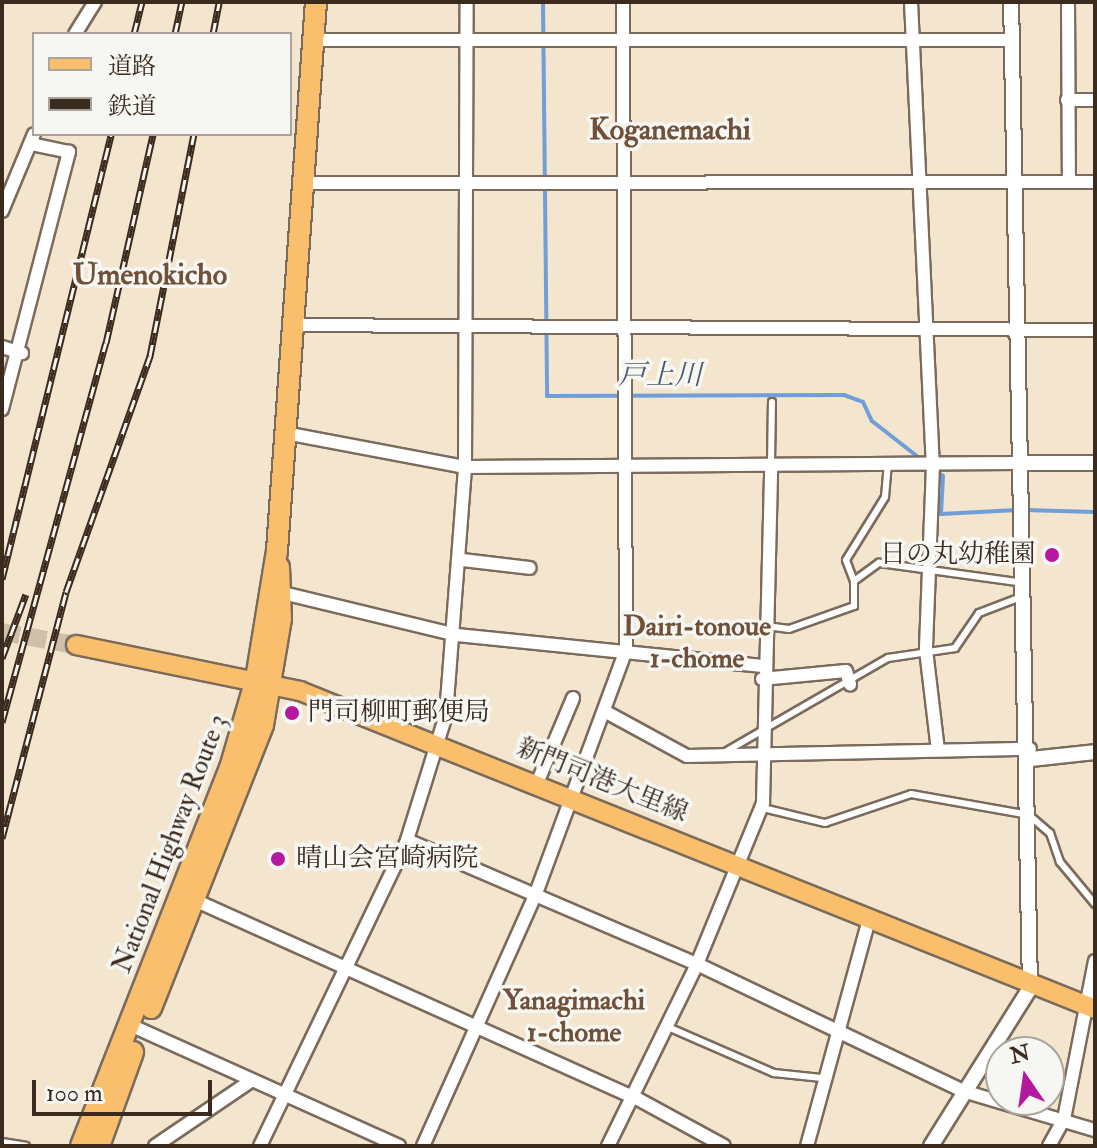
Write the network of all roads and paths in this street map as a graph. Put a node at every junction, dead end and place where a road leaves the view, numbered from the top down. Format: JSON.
{"nodes":[{"id":1,"x":95,"y":2,"type":"edge"},
{"id":2,"x":316,"y":2,"type":"edge"},
{"id":3,"x":467,"y":2,"type":"edge"},
{"id":4,"x":623,"y":2,"type":"edge"},
{"id":5,"x":911,"y":2,"type":"edge"},
{"id":6,"x":1011,"y":2,"type":"edge"},
{"id":7,"x":1068,"y":2,"type":"edge"},
{"id":8,"x":76,"y":32,"type":"edge"},
{"id":9,"x":914,"y":38,"type":"junction"},
{"id":10,"x":468,"y":39,"type":"junction"},
{"id":11,"x":625,"y":39,"type":"junction"},
{"id":12,"x":313,"y":40,"type":"junction"},
{"id":13,"x":1011,"y":40,"type":"junction"},
{"id":14,"x":1067,"y":100,"type":"junction"},
{"id":15,"x":1095,"y":100,"type":"edge"},
{"id":16,"x":32,"y":139,"type":"edge"},
{"id":17,"x":7,"y":174,"type":"edge"},
{"id":18,"x":624,"y":180,"type":"junction"},
{"id":19,"x":1069,"y":181,"type":"junction"},
{"id":20,"x":469,"y":182,"type":"junction"},
{"id":21,"x":923,"y":182,"type":"junction"},
{"id":22,"x":1095,"y":182,"type":"edge"},
{"id":23,"x":303,"y":183,"type":"junction"},
{"id":24,"x":1013,"y":184,"type":"junction"},
{"id":25,"x":2,"y":211,"type":"edge"},
{"id":26,"x":626,"y":324,"type":"junction"},
{"id":27,"x":292,"y":325,"type":"junction"},
{"id":28,"x":467,"y":325,"type":"junction"},
{"id":29,"x":929,"y":325,"type":"junction"},
{"id":30,"x":1014,"y":327,"type":"junction"},
{"id":31,"x":1095,"y":330,"type":"edge"},
{"id":32,"x":2,"y":347,"type":"edge"},
{"id":33,"x":22,"y":353,"type":"junction"},
{"id":34,"x":772,"y":402,"type":"dead end"},
{"id":35,"x":2,"y":409,"type":"edge"},
{"id":36,"x":285,"y":433,"type":"junction"},
{"id":37,"x":1017,"y":463,"type":"junction"},
{"id":38,"x":1095,"y":463,"type":"edge"},
{"id":39,"x":771,"y":464,"type":"junction"},
{"id":40,"x":888,"y":464,"type":"junction"},
{"id":41,"x":933,"y":465,"type":"junction"},
{"id":42,"x":465,"y":467,"type":"junction"},
{"id":43,"x":624,"y":467,"type":"junction"},
{"id":44,"x":277,"y":551,"type":"junction"},
{"id":45,"x":462,"y":560,"type":"junction"},
{"id":46,"x":530,"y":568,"type":"dead end"},
{"id":47,"x":931,"y":570,"type":"junction"},
{"id":48,"x":854,"y":581,"type":"junction"},
{"id":49,"x":1018,"y":582,"type":"junction"},
{"id":50,"x":283,"y":593,"type":"junction"},
{"id":51,"x":1018,"y":598,"type":"junction"},
{"id":52,"x":763,"y":626,"type":"junction"},
{"id":53,"x":457,"y":635,"type":"junction"},
{"id":54,"x":76,"y":645,"type":"tunnel mouth"},
{"id":55,"x":626,"y":650,"type":"junction"},
{"id":56,"x":926,"y":650,"type":"junction"},
{"id":57,"x":762,"y":673,"type":"junction"},
{"id":58,"x":265,"y":681,"type":"junction"},
{"id":59,"x":850,"y":684,"type":"junction"},
{"id":60,"x":573,"y":698,"type":"dead end"},
{"id":61,"x":606,"y":712,"type":"junction"},
{"id":62,"x":765,"y":728,"type":"junction"},
{"id":63,"x":440,"y":746,"type":"junction"},
{"id":64,"x":938,"y":750,"type":"junction"},
{"id":65,"x":1095,"y":752,"type":"edge"},
{"id":66,"x":768,"y":754,"type":"junction"},
{"id":67,"x":1031,"y":754,"type":"junction"},
{"id":68,"x":718,"y":756,"type":"junction"},
{"id":69,"x":538,"y":781,"type":"junction"},
{"id":70,"x":571,"y":794,"type":"junction"},
{"id":71,"x":761,"y":808,"type":"junction"},
{"id":72,"x":1029,"y":815,"type":"junction"},
{"id":73,"x":407,"y":840,"type":"junction"},
{"id":74,"x":740,"y":866,"type":"junction"},
{"id":75,"x":535,"y":896,"type":"junction"},
{"id":76,"x":188,"y":897,"type":"junction"},
{"id":77,"x":1095,"y":904,"type":"edge"},
{"id":78,"x":869,"y":919,"type":"junction"},
{"id":79,"x":1095,"y":961,"type":"edge"},
{"id":80,"x":697,"y":964,"type":"junction"},
{"id":81,"x":342,"y":966,"type":"junction"},
{"id":82,"x":1030,"y":988,"type":"junction"},
{"id":83,"x":1092,"y":1008,"type":"edge"},
{"id":84,"x":478,"y":1025,"type":"junction"},
{"id":85,"x":136,"y":1027,"type":"junction"},
{"id":86,"x":668,"y":1027,"type":"junction"},
{"id":87,"x":837,"y":1029,"type":"junction"},
{"id":88,"x":822,"y":1078,"type":"junction"},
{"id":89,"x":249,"y":1082,"type":"junction"},
{"id":90,"x":963,"y":1091,"type":"junction"},
{"id":91,"x":281,"y":1097,"type":"junction"},
{"id":92,"x":636,"y":1098,"type":"junction"},
{"id":93,"x":1064,"y":1119,"type":"junction"},
{"id":94,"x":1095,"y":1130,"type":"edge"},
{"id":95,"x":2,"y":1142,"type":"edge"},
{"id":96,"x":26,"y":1146,"type":"edge"},
{"id":97,"x":81,"y":1146,"type":"edge"},
{"id":98,"x":99,"y":1146,"type":"edge"},
{"id":99,"x":155,"y":1146,"type":"edge"},
{"id":100,"x":260,"y":1146,"type":"edge"},
{"id":101,"x":399,"y":1146,"type":"edge"},
{"id":102,"x":423,"y":1146,"type":"edge"},
{"id":103,"x":608,"y":1146,"type":"edge"},
{"id":104,"x":724,"y":1146,"type":"edge"},
{"id":105,"x":807,"y":1146,"type":"edge"},
{"id":106,"x":931,"y":1146,"type":"edge"},
{"id":107,"x":1049,"y":1146,"type":"edge"}],
"edges":[{"from":1,"to":8,"type":"street"},
{"from":2,"to":12,"type":"highway","name":"National Highway Route 3"},
{"from":3,"to":10,"type":"street"},
{"from":4,"to":11,"type":"street"},
{"from":5,"to":9,"type":"street"},
{"from":6,"to":13,"type":"street"},
{"from":7,"to":14,"type":"street"},
{"from":9,"to":11,"type":"street"},
{"from":9,"to":13,"type":"street"},
{"from":9,"to":21,"type":"street"},
{"from":10,"to":11,"type":"street"},
{"from":10,"to":12,"type":"street"},
{"from":10,"to":20,"type":"street"},
{"from":11,"to":18,"type":"street"},
{"from":12,"to":23,"type":"highway","name":"National Highway Route 3"},
{"from":13,"to":24,"type":"street"},
{"from":14,"to":15,"type":"street"},
{"from":14,"to":19,"type":"street"},
{"from":16,"to":17,"type":"street"},
{"from":16,"to":33,"type":"street"},
{"from":17,"to":25,"type":"street"},
{"from":18,"to":20,"type":"street"},
{"from":18,"to":21,"type":"street"},
{"from":18,"to":26,"type":"street"},
{"from":19,"to":22,"type":"street"},
{"from":19,"to":24,"type":"street"},
{"from":20,"to":23,"type":"street"},
{"from":20,"to":28,"type":"street"},
{"from":21,"to":24,"type":"street"},
{"from":21,"to":29,"type":"street"},
{"from":23,"to":27,"type":"highway","name":"National Highway Route 3"},
{"from":24,"to":30,"type":"street"},
{"from":26,"to":28,"type":"street"},
{"from":26,"to":29,"type":"street"},
{"from":26,"to":43,"type":"street"},
{"from":27,"to":28,"type":"street"},
{"from":27,"to":36,"type":"highway","name":"National Highway Route 3"},
{"from":28,"to":42,"type":"street"},
{"from":29,"to":30,"type":"street"},
{"from":29,"to":41,"type":"street"},
{"from":30,"to":31,"type":"street"},
{"from":30,"to":37,"type":"street"},
{"from":32,"to":33,"type":"street"},
{"from":33,"to":35,"type":"street"},
{"from":34,"to":39,"type":"lane"},
{"from":36,"to":42,"type":"street"},
{"from":36,"to":44,"type":"highway","name":"National Highway Route 3"},
{"from":37,"to":38,"type":"street"},
{"from":37,"to":41,"type":"street"},
{"from":37,"to":49,"type":"street"},
{"from":39,"to":40,"type":"street"},
{"from":39,"to":43,"type":"street"},
{"from":39,"to":52,"type":"street"},
{"from":40,"to":41,"type":"street"},
{"from":40,"to":48,"type":"lane"},
{"from":41,"to":47,"type":"street"},
{"from":42,"to":43,"type":"street"},
{"from":42,"to":45,"type":"street"},
{"from":43,"to":55,"type":"street"},
{"from":44,"to":50,"type":"highway","name":"National Highway Route 3"},
{"from":44,"to":58,"type":"highway","name":"National Highway Route 3"},
{"from":45,"to":46,"type":"street"},
{"from":45,"to":53,"type":"street"},
{"from":47,"to":48,"type":"lane"},
{"from":47,"to":49,"type":"lane"},
{"from":47,"to":56,"type":"street"},
{"from":48,"to":52,"type":"lane"},
{"from":49,"to":51,"type":"street"},
{"from":50,"to":53,"type":"street"},
{"from":50,"to":58,"type":"highway","name":"National Highway Route 3"},
{"from":51,"to":56,"type":"lane"},
{"from":51,"to":67,"type":"street"},
{"from":52,"to":57,"type":"street"},
{"from":53,"to":55,"type":"street"},
{"from":53,"to":63,"type":"street"},
{"from":54,"to":58,"type":"main road","name":"新門司港大里線"},
{"from":55,"to":57,"type":"street"},
{"from":55,"to":61,"type":"street"},
{"from":56,"to":59,"type":"lane"},
{"from":56,"to":64,"type":"street"},
{"from":57,"to":59,"type":"street"},
{"from":57,"to":62,"type":"street"},
{"from":58,"to":63,"type":"main road","name":"新門司港大里線"},
{"from":58,"to":76,"type":"highway","name":"National Highway Route 3"},
{"from":59,"to":62,"type":"lane"},
{"from":60,"to":69,"type":"street"},
{"from":61,"to":68,"type":"street"},
{"from":61,"to":70,"type":"street"},
{"from":62,"to":66,"type":"street"},
{"from":62,"to":68,"type":"lane"},
{"from":63,"to":69,"type":"main road","name":"新門司港大里線"},
{"from":63,"to":73,"type":"street"},
{"from":64,"to":66,"type":"street"},
{"from":64,"to":67,"type":"street"},
{"from":65,"to":67,"type":"street"},
{"from":66,"to":68,"type":"street"},
{"from":66,"to":71,"type":"street"},
{"from":67,"to":72,"type":"street"},
{"from":69,"to":70,"type":"main road","name":"新門司港大里線"},
{"from":70,"to":74,"type":"main road","name":"新門司港大里線"},
{"from":70,"to":75,"type":"street"},
{"from":71,"to":72,"type":"lane"},
{"from":71,"to":74,"type":"street"},
{"from":72,"to":77,"type":"lane"},
{"from":72,"to":82,"type":"street"},
{"from":73,"to":75,"type":"street"},
{"from":73,"to":81,"type":"street"},
{"from":74,"to":78,"type":"main road","name":"新門司港大里線"},
{"from":74,"to":80,"type":"street"},
{"from":75,"to":80,"type":"street"},
{"from":75,"to":84,"type":"street"},
{"from":76,"to":81,"type":"street"},
{"from":76,"to":85,"type":"highway","name":"National Highway Route 3"},
{"from":78,"to":82,"type":"main road","name":"新門司港大里線"},
{"from":78,"to":87,"type":"street"},
{"from":79,"to":83,"type":"street"},
{"from":80,"to":86,"type":"street"},
{"from":80,"to":87,"type":"street"},
{"from":81,"to":84,"type":"street"},
{"from":81,"to":91,"type":"street"},
{"from":82,"to":83,"type":"main road","name":"新門司港大里線"},
{"from":82,"to":90,"type":"street"},
{"from":83,"to":93,"type":"street"},
{"from":84,"to":92,"type":"street"},
{"from":84,"to":102,"type":"street"},
{"from":85,"to":89,"type":"street"},
{"from":85,"to":97,"type":"highway","name":"National Highway Route 3"},
{"from":85,"to":98,"type":"highway","name":"National Highway Route 3"},
{"from":86,"to":88,"type":"lane"},
{"from":86,"to":92,"type":"street"},
{"from":87,"to":88,"type":"street"},
{"from":87,"to":90,"type":"street"},
{"from":88,"to":105,"type":"street"},
{"from":89,"to":91,"type":"street"},
{"from":89,"to":99,"type":"street"},
{"from":90,"to":93,"type":"street"},
{"from":90,"to":106,"type":"street"},
{"from":91,"to":100,"type":"street"},
{"from":91,"to":101,"type":"street"},
{"from":92,"to":103,"type":"street"},
{"from":92,"to":104,"type":"street"},
{"from":93,"to":94,"type":"street"},
{"from":93,"to":107,"type":"street"},
{"from":95,"to":96,"type":"lane"}]}
